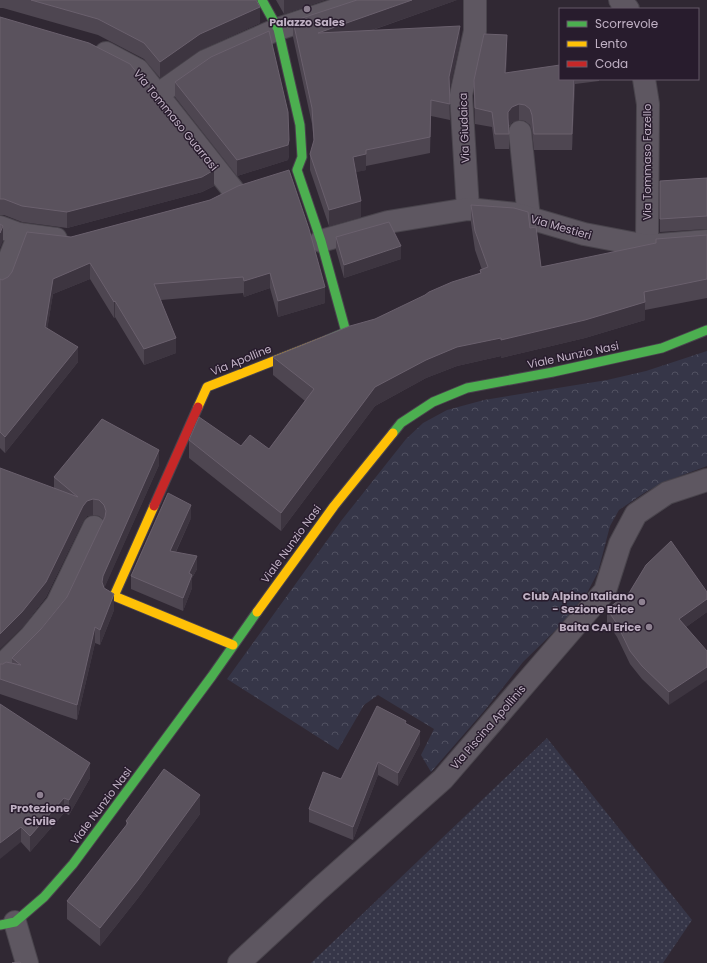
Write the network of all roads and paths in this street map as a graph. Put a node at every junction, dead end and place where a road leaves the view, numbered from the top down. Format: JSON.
{"nodes":[{"id":1,"x":262,"y":0,"type":"edge"},
{"id":2,"x":365,"y":0,"type":"edge"},
{"id":3,"x":475,"y":0,"type":"edge"},
{"id":4,"x":620,"y":0,"type":"edge"},
{"id":5,"x":627,"y":8,"type":"edge"},
{"id":6,"x":278,"y":29,"type":"junction"},
{"id":7,"x":87,"y":45,"type":"edge"},
{"id":8,"x":644,"y":80,"type":"edge"},
{"id":9,"x":157,"y":95,"type":"junction"},
{"id":10,"x":520,"y":132,"type":"dead end"},
{"id":11,"x":297,"y":170,"type":"junction"},
{"id":12,"x":276,"y":176,"type":"edge"},
{"id":13,"x":255,"y":183,"type":"edge"},
{"id":14,"x":233,"y":190,"type":"junction"},
{"id":15,"x":213,"y":200,"type":"edge"},
{"id":16,"x":468,"y":209,"type":"junction"},
{"id":17,"x":529,"y":218,"type":"junction"},
{"id":18,"x":10,"y":231,"type":"edge"},
{"id":19,"x":78,"y":238,"type":"edge"},
{"id":20,"x":321,"y":241,"type":"junction"},
{"id":21,"x":707,"y":241,"type":"edge"},
{"id":22,"x":647,"y":246,"type":"junction"},
{"id":23,"x":0,"y":284,"type":"edge"},
{"id":24,"x":707,"y":330,"type":"edge"},
{"id":25,"x":707,"y":480,"type":"edge"},
{"id":26,"x":94,"y":527,"type":"dead end"},
{"id":27,"x":233,"y":645,"type":"junction"},
{"id":28,"x":0,"y":667,"type":"edge"},
{"id":29,"x":7,"y":924,"type":"edge"},
{"id":30,"x":27,"y":963,"type":"edge"},
{"id":31,"x":239,"y":963,"type":"edge"}],
"edges":[{"from":1,"to":6,"type":"street"},
{"from":2,"to":6,"type":"street"},
{"from":3,"to":16,"type":"street","name":"Via Giudaica"},
{"from":4,"to":5,"type":"street"},
{"from":6,"to":9,"type":"street"},
{"from":6,"to":11,"type":"street"},
{"from":7,"to":9,"type":"street","name":"Via Tommaso Guarrasi"},
{"from":8,"to":22,"type":"street","name":"Via Tommaso Fazello"},
{"from":9,"to":14,"type":"street","name":"Via Tommaso Guarrasi"},
{"from":10,"to":17,"type":"street"},
{"from":11,"to":12,"type":"street"},
{"from":11,"to":20,"type":"street","name":"Via Apolline"},
{"from":13,"to":14,"type":"street"},
{"from":14,"to":15,"type":"street"},
{"from":16,"to":17,"type":"street","name":"Via Mestieri"},
{"from":16,"to":20,"type":"street","name":"Via Mestieri"},
{"from":17,"to":22,"type":"street","name":"Via Mestieri"},
{"from":18,"to":19,"type":"street"},
{"from":18,"to":23,"type":"street"},
{"from":20,"to":27,"type":"street","name":"Via Apolline"},
{"from":21,"to":22,"type":"street","name":"Via Mestieri"},
{"from":24,"to":27,"type":"street","name":"Viale Nunzio Nasi"},
{"from":25,"to":31,"type":"street","name":"Via Piscina Apollinis"},
{"from":26,"to":28,"type":"street"},
{"from":27,"to":29,"type":"street","name":"Viale Nunzio Nasi"},
{"from":29,"to":30,"type":"street"}]}
